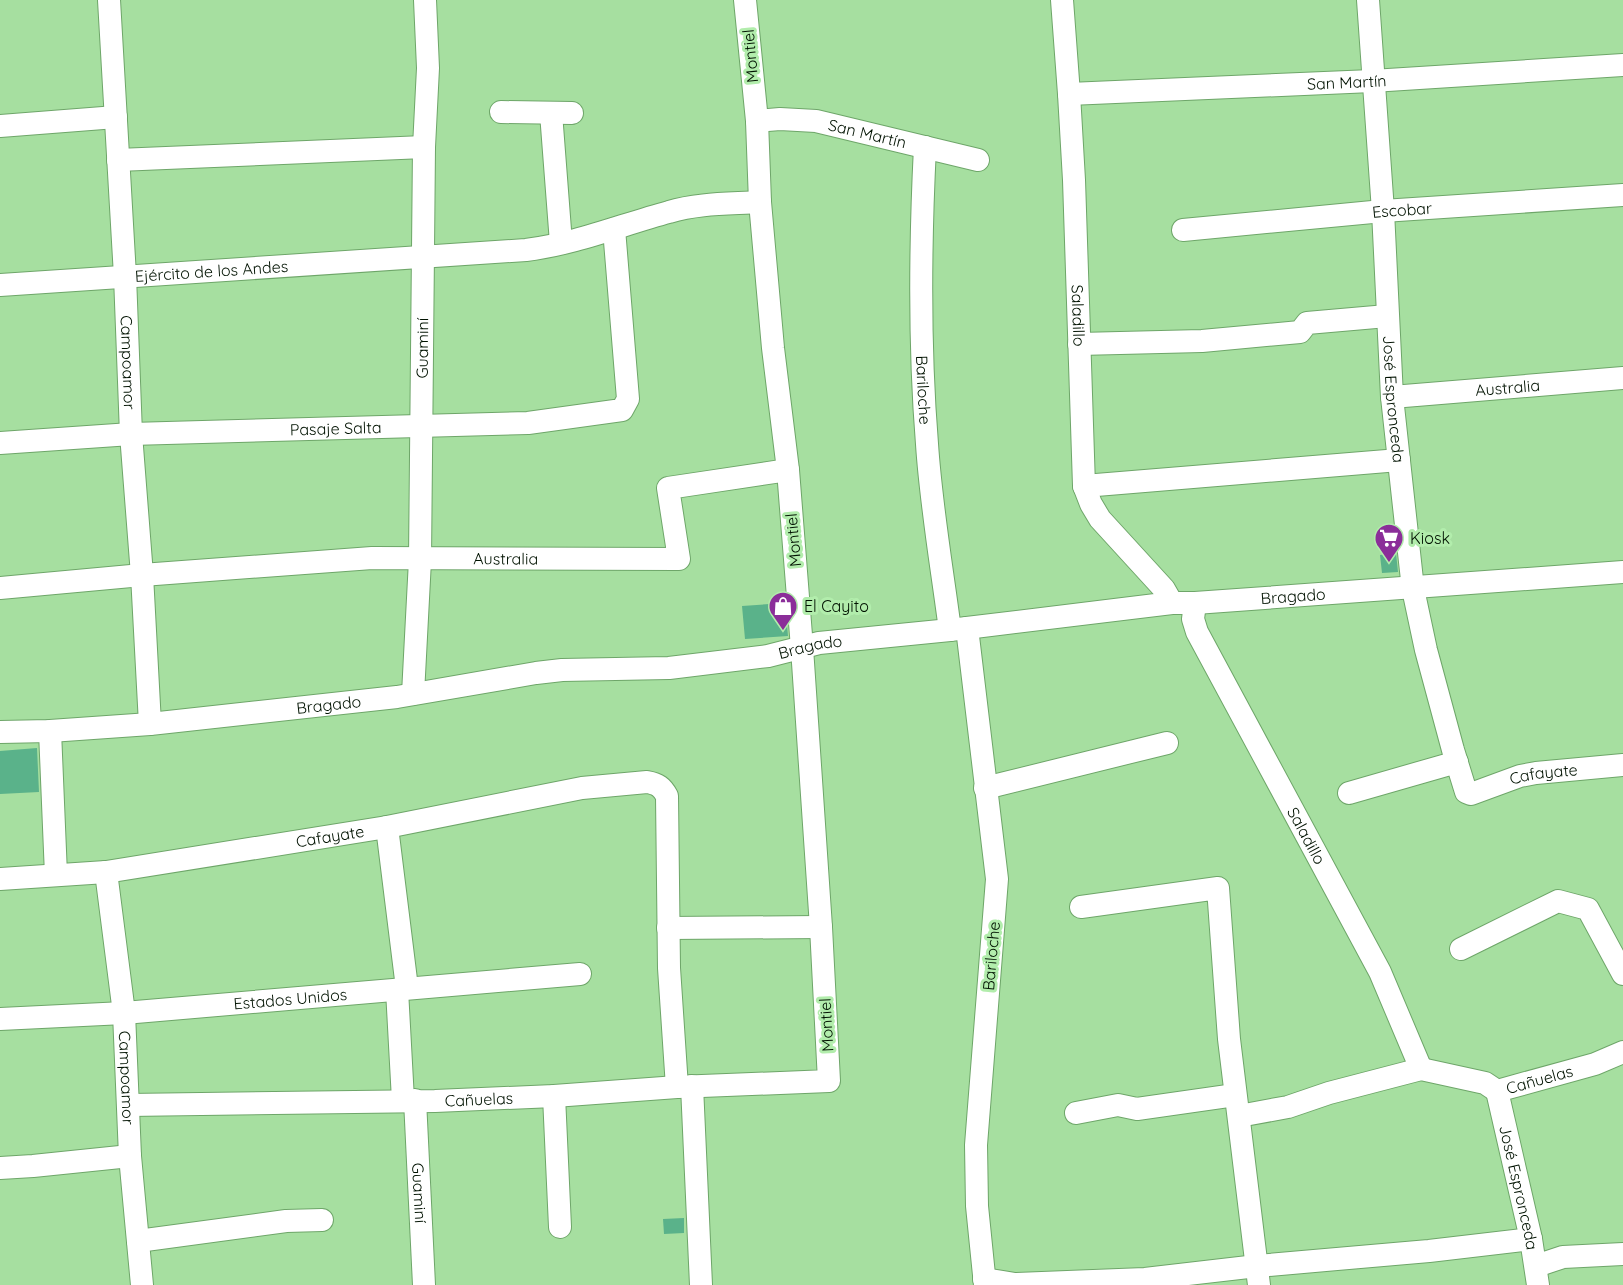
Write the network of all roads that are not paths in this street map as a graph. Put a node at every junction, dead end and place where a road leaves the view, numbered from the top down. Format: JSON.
{"nodes":[{"id":1,"x":109,"y":0,"type":"edge"},
{"id":2,"x":425,"y":0,"type":"edge"},
{"id":3,"x":745,"y":0,"type":"edge"},
{"id":4,"x":1062,"y":0,"type":"edge"},
{"id":5,"x":1368,"y":0,"type":"edge"},
{"id":6,"x":1623,"y":65,"type":"edge"},
{"id":7,"x":1372,"y":81,"type":"junction"},
{"id":8,"x":1070,"y":94,"type":"junction"},
{"id":9,"x":501,"y":112,"type":"dead end"},
{"id":10,"x":116,"y":117,"type":"junction"},
{"id":11,"x":757,"y":121,"type":"junction"},
{"id":12,"x":0,"y":126,"type":"edge"},
{"id":13,"x":424,"y":147,"type":"junction"},
{"id":14,"x":925,"y":147,"type":"junction"},
{"id":15,"x":118,"y":160,"type":"junction"},
{"id":16,"x":978,"y":160,"type":"dead end"},
{"id":17,"x":1623,"y":195,"type":"edge"},
{"id":18,"x":760,"y":202,"type":"junction"},
{"id":19,"x":1383,"y":211,"type":"junction"},
{"id":20,"x":614,"y":230,"type":"junction"},
{"id":21,"x":1183,"y":230,"type":"dead end"},
{"id":22,"x":561,"y":243,"type":"junction"},
{"id":23,"x":423,"y":255,"type":"junction"},
{"id":24,"x":125,"y":276,"type":"junction"},
{"id":25,"x":0,"y":285,"type":"edge"},
{"id":26,"x":1387,"y":316,"type":"junction"},
{"id":27,"x":1079,"y":344,"type":"junction"},
{"id":28,"x":1623,"y":378,"type":"edge"},
{"id":29,"x":1392,"y":397,"type":"junction"},
{"id":30,"x":422,"y":427,"type":"junction"},
{"id":31,"x":130,"y":434,"type":"junction"},
{"id":32,"x":0,"y":443,"type":"edge"},
{"id":33,"x":1399,"y":460,"type":"junction"},
{"id":34,"x":788,"y":470,"type":"junction"},
{"id":35,"x":1084,"y":486,"type":"junction"},
{"id":36,"x":420,"y":560,"type":"junction"},
{"id":37,"x":1623,"y":572,"type":"edge"},
{"id":38,"x":142,"y":575,"type":"junction"},
{"id":39,"x":0,"y":588,"type":"edge"},
{"id":40,"x":1413,"y":589,"type":"junction"},
{"id":41,"x":1184,"y":603,"type":"junction"},
{"id":42,"x":959,"y":629,"type":"junction"},
{"id":43,"x":802,"y":648,"type":"junction"},
{"id":44,"x":413,"y":694,"type":"junction"},
{"id":45,"x":150,"y":723,"type":"junction"},
{"id":46,"x":50,"y":731,"type":"junction"},
{"id":47,"x":0,"y":732,"type":"edge"},
{"id":48,"x":1167,"y":742,"type":"dead end"},
{"id":49,"x":1457,"y":762,"type":"junction"},
{"id":50,"x":1623,"y":765,"type":"edge"},
{"id":51,"x":985,"y":788,"type":"junction"},
{"id":52,"x":1466,"y":792,"type":"joint"},
{"id":53,"x":1350,"y":793,"type":"dead end"},
{"id":54,"x":387,"y":826,"type":"junction"},
{"id":55,"x":106,"y":872,"type":"junction"},
{"id":56,"x":56,"y":875,"type":"junction"},
{"id":57,"x":0,"y":879,"type":"edge"},
{"id":58,"x":1081,"y":907,"type":"dead end"},
{"id":59,"x":821,"y":927,"type":"junction"},
{"id":60,"x":668,"y":928,"type":"junction"},
{"id":61,"x":1461,"y":949,"type":"dead end"},
{"id":62,"x":580,"y":974,"type":"dead end"},
{"id":63,"x":1623,"y":974,"type":"edge"},
{"id":64,"x":402,"y":989,"type":"junction"},
{"id":65,"x":124,"y":1014,"type":"junction"},
{"id":66,"x":0,"y":1019,"type":"edge"},
{"id":67,"x":1623,"y":1052,"type":"edge"},
{"id":68,"x":1421,"y":1069,"type":"junction"},
{"id":69,"x":829,"y":1082,"type":"joint"},
{"id":70,"x":685,"y":1086,"type":"junction"},
{"id":71,"x":1497,"y":1091,"type":"junction"},
{"id":72,"x":554,"y":1096,"type":"junction"},
{"id":73,"x":409,"y":1100,"type":"junction"},
{"id":74,"x":128,"y":1105,"type":"junction"},
{"id":75,"x":1237,"y":1105,"type":"junction"},
{"id":76,"x":1076,"y":1113,"type":"dead end"},
{"id":77,"x":130,"y":1156,"type":"junction"},
{"id":78,"x":0,"y":1168,"type":"edge"},
{"id":79,"x":322,"y":1220,"type":"dead end"},
{"id":80,"x":560,"y":1227,"type":"dead end"},
{"id":81,"x":1531,"y":1239,"type":"junction"},
{"id":82,"x":138,"y":1241,"type":"junction"},
{"id":83,"x":1623,"y":1254,"type":"edge"},
{"id":84,"x":1258,"y":1275,"type":"edge"},
{"id":85,"x":1537,"y":1275,"type":"edge"},
{"id":86,"x":985,"y":1282,"type":"edge"},
{"id":87,"x":142,"y":1285,"type":"edge"},
{"id":88,"x":424,"y":1285,"type":"edge"},
{"id":89,"x":701,"y":1285,"type":"edge"}],
"edges":[{"from":1,"to":10,"type":"street","name":"Campoamor"},
{"from":2,"to":13,"type":"street","name":"Guaminí"},
{"from":3,"to":11,"type":"street","name":"Montiel"},
{"from":4,"to":8,"type":"street","name":"Saladillo"},
{"from":5,"to":7,"type":"street","name":"José Espronceda"},
{"from":6,"to":7,"type":"street","name":"San Martín"},
{"from":7,"to":8,"type":"street","name":"San Martín"},
{"from":7,"to":19,"type":"street","name":"José Espronceda"},
{"from":8,"to":27,"type":"street","name":"Saladillo"},
{"from":9,"to":22,"type":"street"},
{"from":10,"to":12,"type":"street"},
{"from":10,"to":15,"type":"street","name":"Campoamor"},
{"from":11,"to":14,"type":"street","name":"San Martín"},
{"from":11,"to":18,"type":"street","name":"Montiel"},
{"from":13,"to":15,"type":"street"},
{"from":13,"to":23,"type":"street","name":"Guaminí"},
{"from":14,"to":16,"type":"street","name":"San Martín"},
{"from":14,"to":42,"type":"street","name":"Bariloche"},
{"from":15,"to":24,"type":"street","name":"Campoamor"},
{"from":17,"to":19,"type":"street","name":"Escobar"},
{"from":18,"to":20,"type":"street","name":"Ejército de los Andes"},
{"from":18,"to":34,"type":"street","name":"Montiel"},
{"from":19,"to":21,"type":"street","name":"Escobar"},
{"from":19,"to":26,"type":"street","name":"José Espronceda"},
{"from":20,"to":22,"type":"street","name":"Ejército de los Andes"},
{"from":20,"to":30,"type":"street","name":"Pasaje Salta"},
{"from":22,"to":23,"type":"street","name":"Ejército de los Andes"},
{"from":23,"to":24,"type":"street","name":"Ejército de los Andes"},
{"from":23,"to":30,"type":"street","name":"Guaminí"},
{"from":24,"to":25,"type":"street","name":"Ejército de los Andes"},
{"from":24,"to":31,"type":"street","name":"Campoamor"},
{"from":26,"to":27,"type":"street"},
{"from":26,"to":29,"type":"street","name":"José Espronceda"},
{"from":27,"to":35,"type":"street","name":"Saladillo"},
{"from":28,"to":29,"type":"street","name":"Australia"},
{"from":29,"to":33,"type":"street","name":"José Espronceda"},
{"from":30,"to":31,"type":"street","name":"Pasaje Salta"},
{"from":30,"to":36,"type":"street","name":"Guaminí"},
{"from":31,"to":32,"type":"street","name":"Pasaje Salta"},
{"from":31,"to":38,"type":"street","name":"Campoamor"},
{"from":33,"to":35,"type":"street"},
{"from":33,"to":40,"type":"street","name":"José Espronceda"},
{"from":34,"to":36,"type":"street","name":"Australia"},
{"from":34,"to":43,"type":"street","name":"Montiel"},
{"from":35,"to":41,"type":"street","name":"Saladillo"},
{"from":36,"to":38,"type":"street","name":"Australia"},
{"from":36,"to":44,"type":"street","name":"Guaminí"},
{"from":37,"to":40,"type":"street","name":"Bragado"},
{"from":38,"to":39,"type":"street","name":"Australia"},
{"from":38,"to":45,"type":"street","name":"Campoamor"},
{"from":40,"to":41,"type":"street","name":"Bragado"},
{"from":40,"to":49,"type":"street","name":"José Espronceda"},
{"from":41,"to":42,"type":"street","name":"Bragado"},
{"from":41,"to":68,"type":"street","name":"Saladillo"},
{"from":42,"to":43,"type":"street","name":"Bragado"},
{"from":42,"to":51,"type":"street","name":"Bariloche"},
{"from":43,"to":44,"type":"street","name":"Bragado"},
{"from":43,"to":59,"type":"street","name":"Montiel"},
{"from":44,"to":45,"type":"street","name":"Bragado"},
{"from":45,"to":46,"type":"street","name":"Bragado"},
{"from":46,"to":47,"type":"street","name":"Bragado"},
{"from":46,"to":56,"type":"street"},
{"from":48,"to":51,"type":"street"},
{"from":49,"to":52,"type":"street","name":"José Espronceda"},
{"from":49,"to":53,"type":"street"},
{"from":50,"to":52,"type":"street","name":"Cafayate"},
{"from":51,"to":86,"type":"street","name":"Bariloche"},
{"from":54,"to":55,"type":"street","name":"Cafayate"},
{"from":54,"to":60,"type":"street","name":"Cafayate"},
{"from":54,"to":64,"type":"street","name":"Guaminí"},
{"from":55,"to":56,"type":"street","name":"Cafayate"},
{"from":55,"to":65,"type":"street","name":"Campoamor"},
{"from":56,"to":57,"type":"street","name":"Cafayate"},
{"from":58,"to":75,"type":"street"},
{"from":59,"to":60,"type":"street"},
{"from":59,"to":69,"type":"street","name":"Montiel"},
{"from":60,"to":70,"type":"street"},
{"from":61,"to":63,"type":"street"},
{"from":62,"to":64,"type":"street","name":"Estados Unidos"},
{"from":64,"to":65,"type":"street","name":"Estados Unidos"},
{"from":64,"to":73,"type":"street","name":"Guaminí"},
{"from":65,"to":66,"type":"street","name":"Estados Unidos"},
{"from":65,"to":74,"type":"street","name":"Campoamor"},
{"from":67,"to":71,"type":"street","name":"Cañuelas"},
{"from":68,"to":71,"type":"street","name":"Cañuelas"},
{"from":68,"to":75,"type":"street"},
{"from":69,"to":70,"type":"street","name":"Cañuelas"},
{"from":70,"to":72,"type":"street","name":"Cañuelas"},
{"from":70,"to":89,"type":"street"},
{"from":71,"to":81,"type":"street","name":"José Espronceda"},
{"from":72,"to":73,"type":"street","name":"Cañuelas"},
{"from":72,"to":80,"type":"street"},
{"from":73,"to":74,"type":"street","name":"Cañuelas"},
{"from":73,"to":88,"type":"street","name":"Guaminí"},
{"from":74,"to":77,"type":"street","name":"Campoamor"},
{"from":75,"to":76,"type":"street"},
{"from":75,"to":84,"type":"street"},
{"from":77,"to":78,"type":"street"},
{"from":77,"to":82,"type":"street","name":"Campoamor"},
{"from":79,"to":82,"type":"street"},
{"from":81,"to":84,"type":"street"},
{"from":81,"to":85,"type":"street","name":"José Espronceda"},
{"from":82,"to":87,"type":"street","name":"Campoamor"},
{"from":83,"to":85,"type":"street"},
{"from":84,"to":86,"type":"street"}]}
